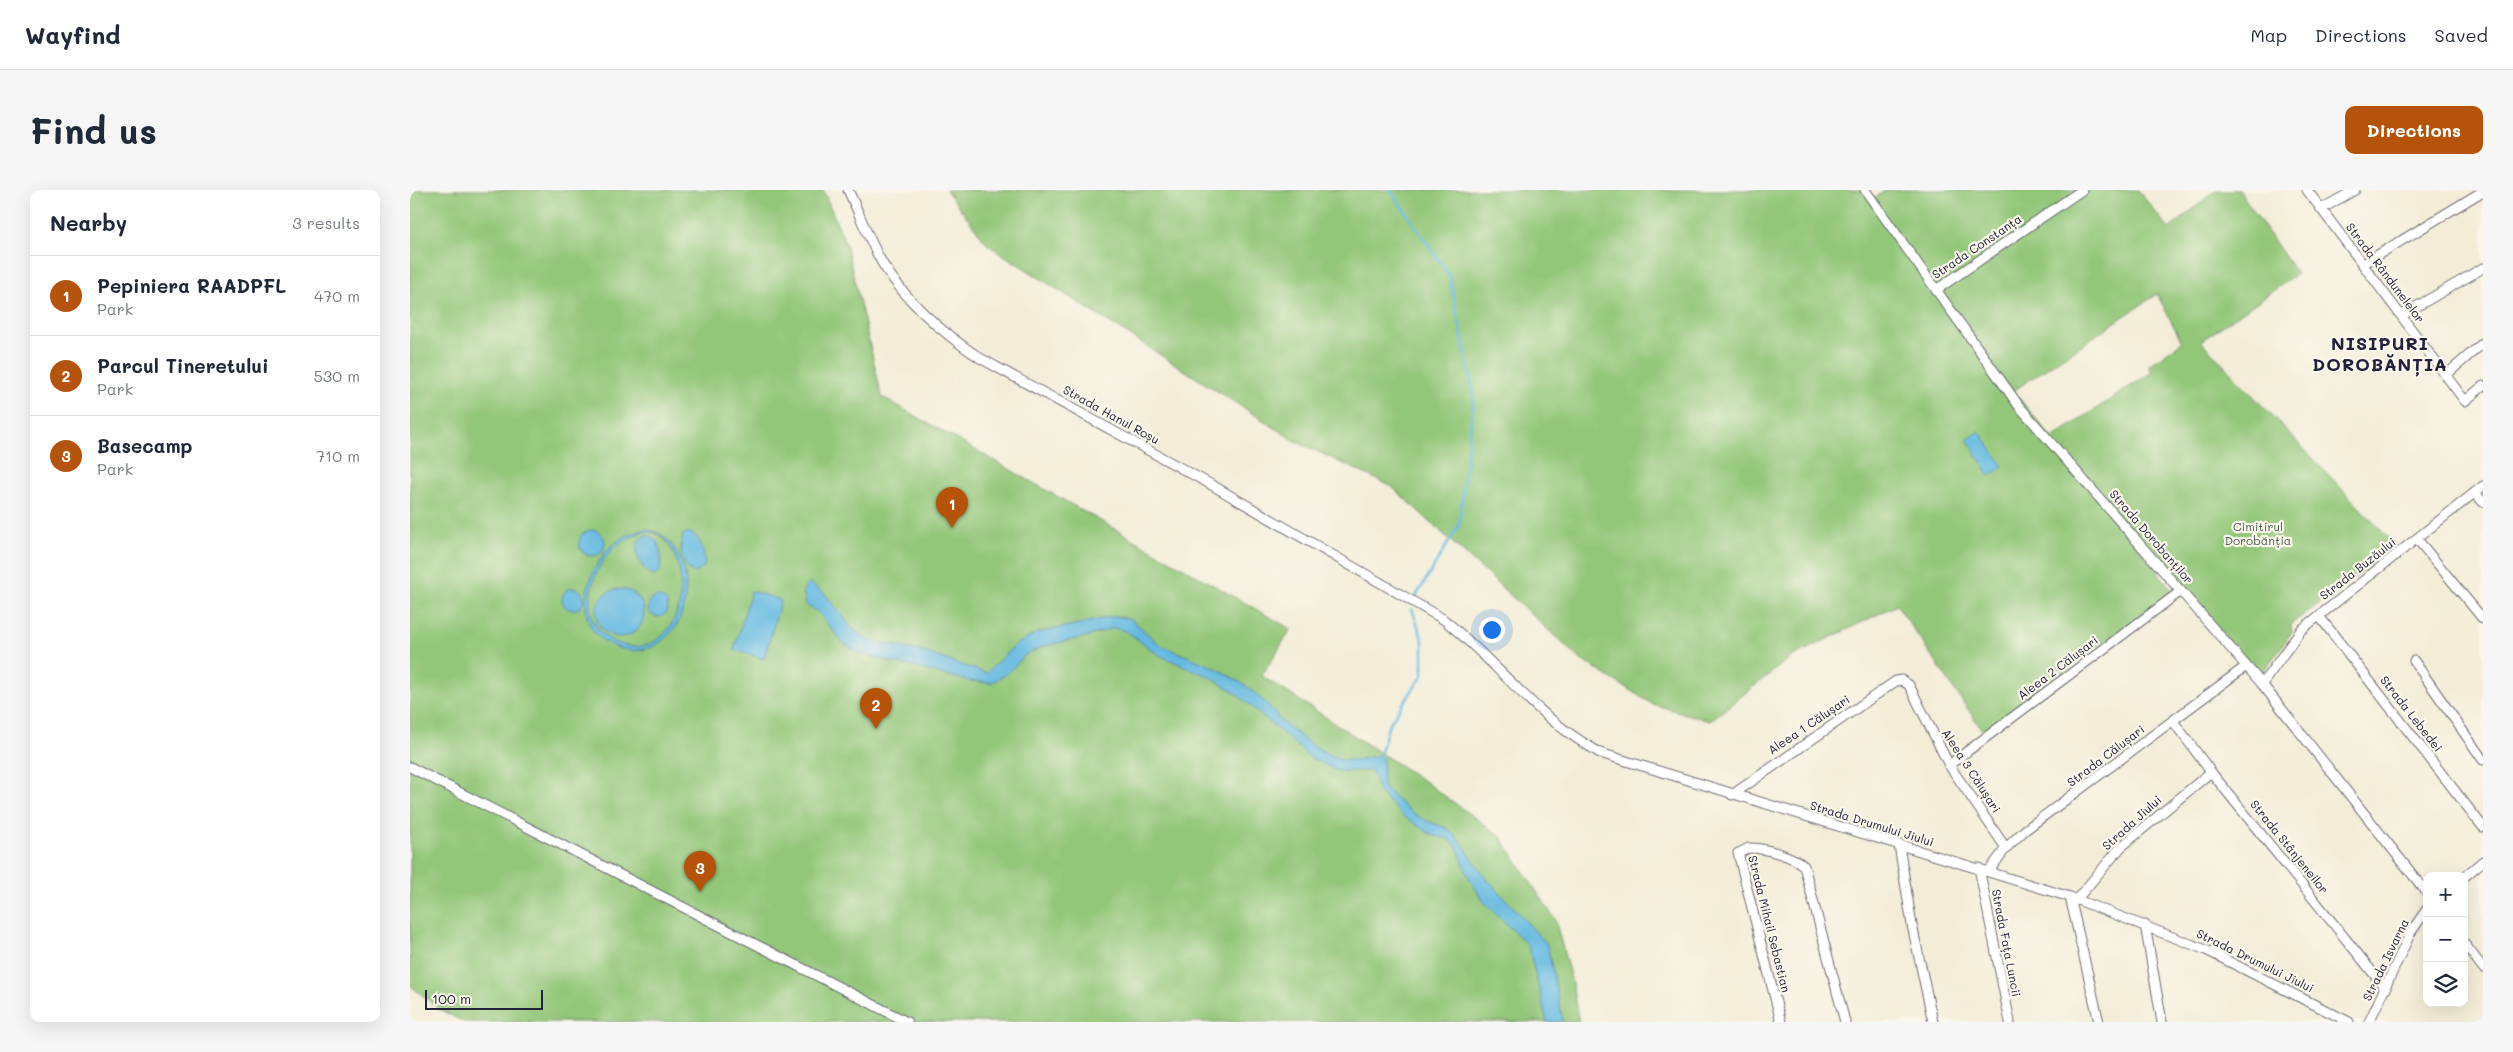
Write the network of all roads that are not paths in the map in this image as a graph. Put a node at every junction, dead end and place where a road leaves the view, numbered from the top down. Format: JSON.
{"nodes":[{"id":1,"x":848,"y":190,"type":"edge"},
{"id":2,"x":1865,"y":190,"type":"edge"},
{"id":3,"x":2082,"y":190,"type":"edge"},
{"id":4,"x":2307,"y":190,"type":"edge"},
{"id":5,"x":2355,"y":190,"type":"edge"},
{"id":6,"x":2483,"y":191,"type":"edge"},
{"id":7,"x":2321,"y":209,"type":"junction"},
{"id":8,"x":2363,"y":264,"type":"junction"},
{"id":9,"x":2483,"y":268,"type":"edge"},
{"id":10,"x":1936,"y":290,"type":"junction"},
{"id":11,"x":2402,"y":315,"type":"junction"},
{"id":12,"x":2483,"y":343,"type":"edge"},
{"id":13,"x":2446,"y":375,"type":"junction"},
{"id":14,"x":2483,"y":386,"type":"edge"},
{"id":15,"x":2483,"y":486,"type":"edge"},
{"id":16,"x":2475,"y":493,"type":"junction"},
{"id":17,"x":2483,"y":502,"type":"edge"},
{"id":18,"x":2417,"y":540,"type":"junction"},
{"id":19,"x":2181,"y":591,"type":"junction"},
{"id":20,"x":1418,"y":605,"type":"joint"},
{"id":21,"x":2319,"y":616,"type":"junction"},
{"id":22,"x":2483,"y":619,"type":"edge"},
{"id":23,"x":2414,"y":661,"type":"dead end"},
{"id":24,"x":2245,"y":667,"type":"junction"},
{"id":25,"x":1903,"y":681,"type":"joint"},
{"id":26,"x":2262,"y":684,"type":"junction"},
{"id":27,"x":2173,"y":721,"type":"junction"},
{"id":28,"x":2483,"y":760,"type":"edge"},
{"id":29,"x":1949,"y":764,"type":"junction"},
{"id":30,"x":410,"y":766,"type":"edge"},
{"id":31,"x":2211,"y":772,"type":"junction"},
{"id":32,"x":1732,"y":795,"type":"junction"},
{"id":33,"x":2483,"y":827,"type":"edge"},
{"id":34,"x":1899,"y":845,"type":"junction"},
{"id":35,"x":2006,"y":848,"type":"junction"},
{"id":36,"x":2483,"y":861,"type":"edge"},
{"id":37,"x":1979,"y":868,"type":"junction"},
{"id":38,"x":1989,"y":871,"type":"junction"},
{"id":39,"x":2468,"y":874,"type":"edge"},
{"id":40,"x":2423,"y":888,"type":"edge"},
{"id":41,"x":2073,"y":898,"type":"junction"},
{"id":42,"x":2423,"y":915,"type":"edge"},
{"id":43,"x":2145,"y":925,"type":"junction"},
{"id":44,"x":2468,"y":948,"type":"edge"},
{"id":45,"x":2483,"y":968,"type":"edge"},
{"id":46,"x":2386,"y":989,"type":"junction"},
{"id":47,"x":907,"y":1022,"type":"edge"},
{"id":48,"x":1780,"y":1022,"type":"edge"},
{"id":49,"x":1845,"y":1022,"type":"edge"},
{"id":50,"x":1933,"y":1022,"type":"edge"},
{"id":51,"x":2010,"y":1022,"type":"edge"},
{"id":52,"x":2099,"y":1022,"type":"edge"},
{"id":53,"x":2162,"y":1022,"type":"edge"},
{"id":54,"x":2350,"y":1022,"type":"edge"},
{"id":55,"x":2369,"y":1022,"type":"edge"}],
"edges":[{"from":1,"to":20,"type":"street","name":"Strada Hanul Roșu"},
{"from":2,"to":10,"type":"street","name":"Strada Dorobanților"},
{"from":3,"to":10,"type":"street","name":"Strada Constanța"},
{"from":4,"to":7,"type":"street","name":"Strada Rândunelelor"},
{"from":5,"to":7,"type":"street"},
{"from":6,"to":8,"type":"street"},
{"from":7,"to":8,"type":"street","name":"Strada Rândunelelor"},
{"from":8,"to":11,"type":"street","name":"Strada Rândunelelor"},
{"from":9,"to":11,"type":"street"},
{"from":10,"to":19,"type":"street","name":"Strada Dorobanților"},
{"from":11,"to":13,"type":"street","name":"Strada Rândunelelor"},
{"from":12,"to":13,"type":"street"},
{"from":13,"to":14,"type":"street","name":"Strada Rândunelelor"},
{"from":15,"to":16,"type":"street","name":"Strada Buzăului"},
{"from":16,"to":17,"type":"street"},
{"from":16,"to":18,"type":"street","name":"Strada Buzăului"},
{"from":18,"to":21,"type":"street","name":"Strada Buzăului"},
{"from":18,"to":22,"type":"street"},
{"from":19,"to":24,"type":"street","name":"Strada Dorobanților"},
{"from":19,"to":29,"type":"street","name":"Aleea 2 Călușari"},
{"from":20,"to":32,"type":"street","name":"Strada Drumului Jiului"},
{"from":21,"to":26,"type":"street","name":"Strada Buzăului"},
{"from":21,"to":33,"type":"street","name":"Strada Lebedei"},
{"from":23,"to":28,"type":"street"},
{"from":24,"to":26,"type":"street","name":"Strada Dorobanților"},
{"from":24,"to":27,"type":"street","name":"Strada Călușari"},
{"from":25,"to":29,"type":"street","name":"Aleea 3 Călușari"},
{"from":25,"to":32,"type":"street","name":"Aleea 1 Călușari"},
{"from":26,"to":40,"type":"street","name":"Strada Dorobanților"},
{"from":27,"to":31,"type":"street","name":"Strada Stânjeneilor"},
{"from":27,"to":35,"type":"street","name":"Strada Călușari"},
{"from":29,"to":35,"type":"street","name":"Aleea 3 Călușari"},
{"from":30,"to":47,"type":"street"},
{"from":31,"to":41,"type":"street","name":"Strada Jiului"},
{"from":31,"to":46,"type":"street","name":"Strada Stânjeneilor"},
{"from":32,"to":34,"type":"street","name":"Strada Drumului Jiului"},
{"from":34,"to":37,"type":"street","name":"Strada Drumului Jiului"},
{"from":34,"to":50,"type":"street"},
{"from":35,"to":38,"type":"street","name":"Strada Călușari"},
{"from":36,"to":39,"type":"street"},
{"from":37,"to":38,"type":"street","name":"Strada Drumului Jiului"},
{"from":37,"to":51,"type":"street","name":"Strada Fața Luncii"},
{"from":38,"to":41,"type":"street","name":"Strada Drumului Jiului"},
{"from":41,"to":43,"type":"street","name":"Strada Drumului Jiului"},
{"from":41,"to":52,"type":"street"},
{"from":42,"to":46,"type":"street","name":"Strada Isvarna"},
{"from":43,"to":53,"type":"street"},
{"from":43,"to":54,"type":"street","name":"Strada Drumului Jiului"},
{"from":44,"to":45,"type":"street"},
{"from":46,"to":55,"type":"street","name":"Strada Isvarna"},
{"from":48,"to":49,"type":"street","name":"Strada Mihail Sebastian"}]}
